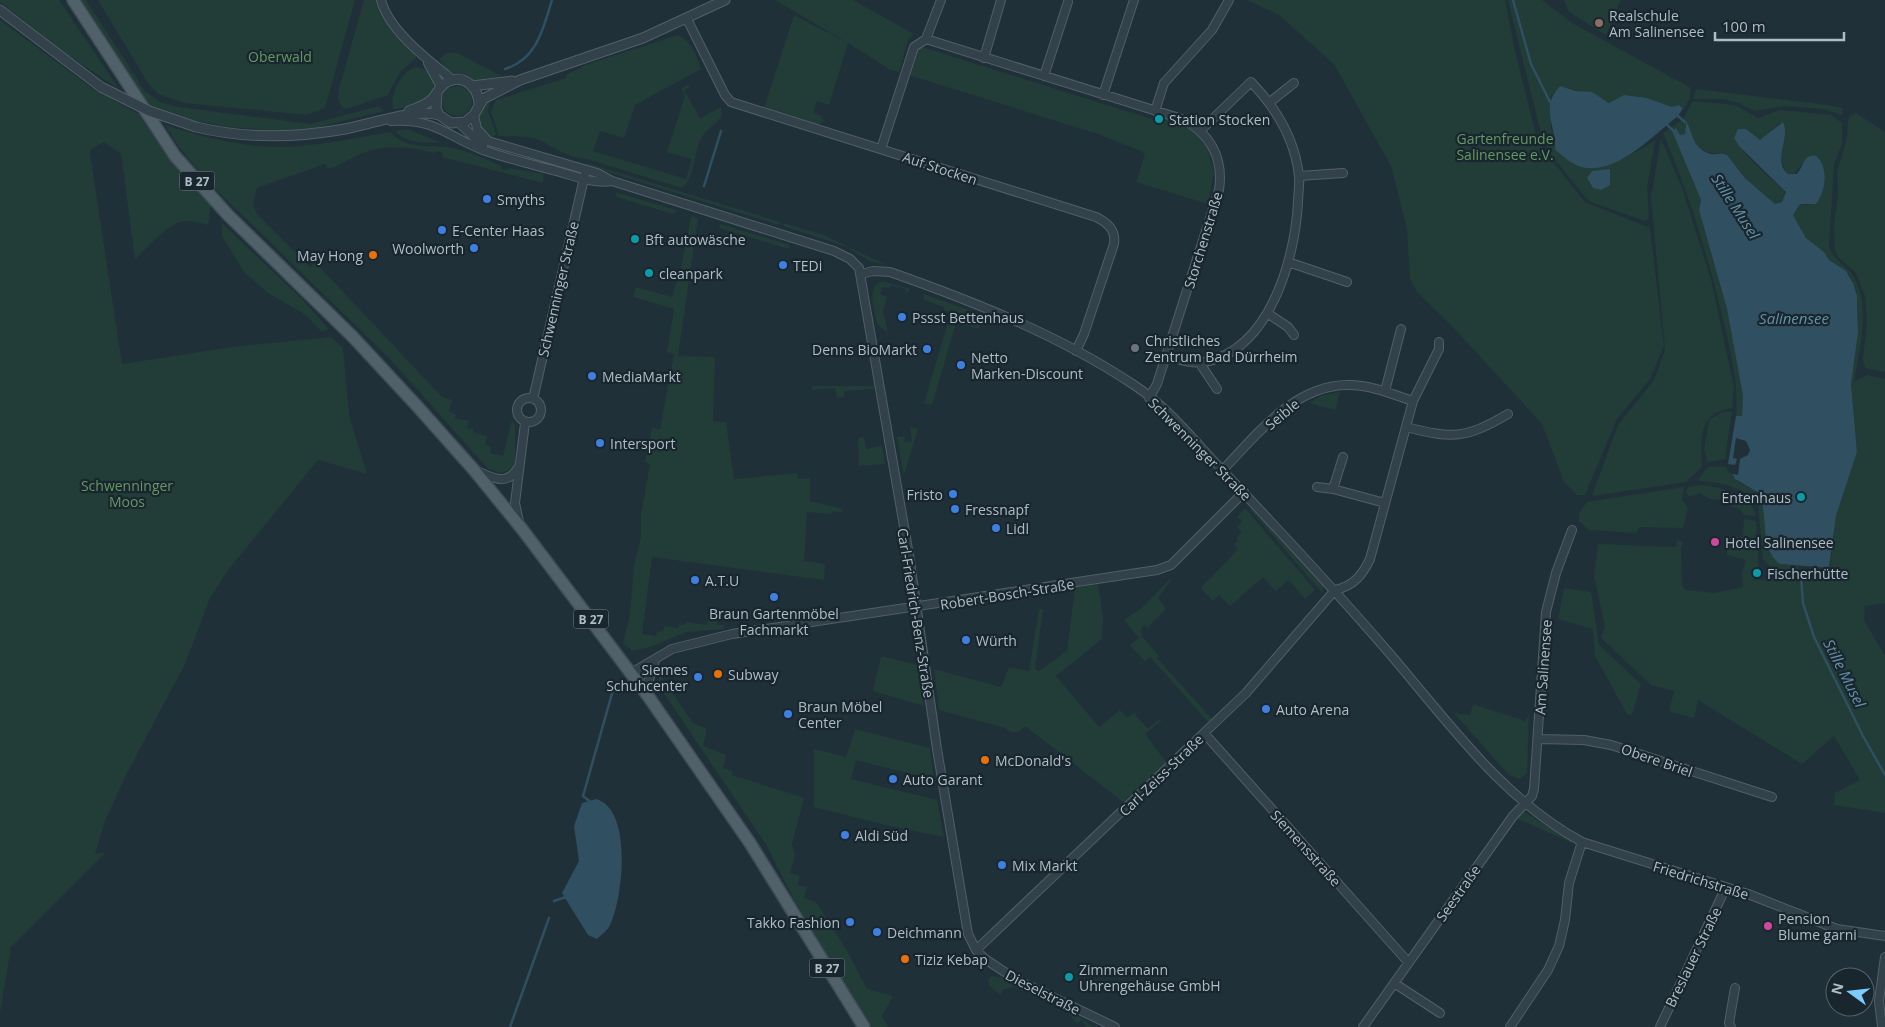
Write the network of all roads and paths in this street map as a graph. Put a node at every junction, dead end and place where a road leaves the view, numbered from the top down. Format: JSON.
{"nodes":[{"id":1,"x":73,"y":0,"type":"edge"},
{"id":2,"x":381,"y":0,"type":"edge"},
{"id":3,"x":725,"y":0,"type":"edge"},
{"id":4,"x":1001,"y":0,"type":"edge"},
{"id":5,"x":1134,"y":0,"type":"edge"},
{"id":6,"x":1229,"y":0,"type":"edge"},
{"id":7,"x":938,"y":1,"type":"edge"},
{"id":8,"x":1068,"y":2,"type":"dead end"},
{"id":9,"x":0,"y":10,"type":"edge"},
{"id":10,"x":687,"y":20,"type":"junction"},
{"id":11,"x":926,"y":39,"type":"junction"},
{"id":12,"x":984,"y":58,"type":"junction"},
{"id":13,"x":426,"y":59,"type":"junction"},
{"id":14,"x":1044,"y":76,"type":"junction"},
{"id":15,"x":453,"y":80,"type":"junction"},
{"id":16,"x":520,"y":80,"type":"junction"},
{"id":17,"x":1294,"y":83,"type":"dead end"},
{"id":18,"x":472,"y":86,"type":"junction"},
{"id":19,"x":439,"y":90,"type":"junction"},
{"id":20,"x":1103,"y":95,"type":"junction"},
{"id":21,"x":1270,"y":102,"type":"junction"},
{"id":22,"x":479,"y":105,"type":"junction"},
{"id":23,"x":1155,"y":111,"type":"junction"},
{"id":24,"x":439,"y":114,"type":"junction"},
{"id":25,"x":474,"y":115,"type":"junction"},
{"id":26,"x":384,"y":121,"type":"junction"},
{"id":27,"x":459,"y":123,"type":"junction"},
{"id":28,"x":1201,"y":130,"type":"junction"},
{"id":29,"x":881,"y":149,"type":"junction"},
{"id":30,"x":495,"y":154,"type":"junction"},
{"id":31,"x":586,"y":170,"type":"junction"},
{"id":32,"x":1344,"y":173,"type":"dead end"},
{"id":33,"x":1299,"y":176,"type":"junction"},
{"id":34,"x":584,"y":179,"type":"junction"},
{"id":35,"x":612,"y":181,"type":"junction"},
{"id":36,"x":1288,"y":262,"type":"junction"},
{"id":37,"x":861,"y":274,"type":"junction"},
{"id":38,"x":1347,"y":282,"type":"dead end"},
{"id":39,"x":1267,"y":313,"type":"junction"},
{"id":40,"x":1401,"y":329,"type":"dead end"},
{"id":41,"x":1294,"y":335,"type":"dead end"},
{"id":42,"x":1439,"y":342,"type":"dead end"},
{"id":43,"x":1076,"y":350,"type":"junction"},
{"id":44,"x":1166,"y":356,"type":"junction"},
{"id":45,"x":1199,"y":362,"type":"junction"},
{"id":46,"x":1217,"y":389,"type":"dead end"},
{"id":47,"x":1385,"y":391,"type":"junction"},
{"id":48,"x":533,"y":398,"type":"junction"},
{"id":49,"x":1149,"y":398,"type":"junction"},
{"id":50,"x":1413,"y":401,"type":"junction"},
{"id":51,"x":1508,"y":414,"type":"dead end"},
{"id":52,"x":525,"y":422,"type":"junction"},
{"id":53,"x":1406,"y":427,"type":"junction"},
{"id":54,"x":1343,"y":457,"type":"dead end"},
{"id":55,"x":520,"y":465,"type":"junction"},
{"id":56,"x":474,"y":470,"type":"junction"},
{"id":57,"x":1222,"y":471,"type":"junction"},
{"id":58,"x":1317,"y":487,"type":"dead end"},
{"id":59,"x":1333,"y":488,"type":"junction"},
{"id":60,"x":1244,"y":492,"type":"junction"},
{"id":61,"x":1385,"y":503,"type":"junction"},
{"id":62,"x":522,"y":529,"type":"junction"},
{"id":63,"x":1572,"y":530,"type":"dead end"},
{"id":64,"x":1335,"y":590,"type":"junction"},
{"id":65,"x":917,"y":607,"type":"junction"},
{"id":66,"x":655,"y":660,"type":"junction"},
{"id":67,"x":631,"y":673,"type":"junction"},
{"id":68,"x":648,"y":696,"type":"junction"},
{"id":69,"x":1204,"y":733,"type":"junction"},
{"id":70,"x":1538,"y":739,"type":"junction"},
{"id":71,"x":1772,"y":798,"type":"dead end"},
{"id":72,"x":1524,"y":804,"type":"junction"},
{"id":73,"x":1582,"y":842,"type":"junction"},
{"id":74,"x":1726,"y":887,"type":"junction"},
{"id":75,"x":1885,"y":936,"type":"edge"},
{"id":76,"x":976,"y":950,"type":"junction"},
{"id":77,"x":1885,"y":957,"type":"edge"},
{"id":78,"x":1408,"y":962,"type":"junction"},
{"id":79,"x":1394,"y":983,"type":"junction"},
{"id":80,"x":1735,"y":988,"type":"dead end"},
{"id":81,"x":1440,"y":1013,"type":"dead end"},
{"id":82,"x":864,"y":1027,"type":"edge"},
{"id":83,"x":1115,"y":1027,"type":"edge"},
{"id":84,"x":1363,"y":1027,"type":"edge"},
{"id":85,"x":1510,"y":1027,"type":"edge"},
{"id":86,"x":1660,"y":1027,"type":"edge"},
{"id":87,"x":1731,"y":1027,"type":"edge"},
{"id":88,"x":1882,"y":1027,"type":"edge"}],
"edges":[{"from":1,"to":56,"type":"main road","number":"B 27"},
{"from":2,"to":13,"type":"street"},
{"from":3,"to":10,"type":"street"},
{"from":4,"to":12,"type":"street"},
{"from":5,"to":20,"type":"street"},
{"from":6,"to":23,"type":"street"},
{"from":7,"to":11,"type":"street"},
{"from":8,"to":14,"type":"street"},
{"from":9,"to":26,"type":"street","bridge":true},
{"from":10,"to":16,"type":"street"},
{"from":10,"to":29,"type":"street","name":"Auf Stocken"},
{"from":11,"to":12,"type":"street","name":"Storchenstraße"},
{"from":11,"to":29,"type":"street"},
{"from":12,"to":14,"type":"street","name":"Storchenstraße"},
{"from":13,"to":15,"type":"street"},
{"from":13,"to":19,"type":"street"},
{"from":14,"to":20,"type":"street","name":"Storchenstraße"},
{"from":15,"to":18,"type":"street"},
{"from":15,"to":19,"type":"street"},
{"from":16,"to":18,"type":"street"},
{"from":16,"to":22,"type":"street"},
{"from":17,"to":21,"type":"street"},
{"from":18,"to":22,"type":"street"},
{"from":19,"to":24,"type":"street"},
{"from":19,"to":26,"type":"street"},
{"from":20,"to":23,"type":"street","name":"Storchenstraße"},
{"from":21,"to":28,"type":"street"},
{"from":21,"to":33,"type":"street"},
{"from":22,"to":25,"type":"street"},
{"from":23,"to":28,"type":"street","name":"Storchenstraße"},
{"from":24,"to":26,"type":"street"},
{"from":24,"to":27,"type":"street"},
{"from":25,"to":27,"type":"street"},
{"from":25,"to":31,"type":"street"},
{"from":26,"to":30,"type":"street"},
{"from":27,"to":30,"type":"street"},
{"from":28,"to":44,"type":"street","name":"Storchenstraße"},
{"from":29,"to":43,"type":"street","name":"Auf Stocken"},
{"from":30,"to":34,"type":"street"},
{"from":31,"to":34,"type":"street","name":"Schwenninger Straße"},
{"from":31,"to":35,"type":"street"},
{"from":32,"to":33,"type":"street"},
{"from":33,"to":36,"type":"street"},
{"from":34,"to":35,"type":"street"},
{"from":34,"to":48,"type":"street","name":"Schwenninger Straße"},
{"from":35,"to":37,"type":"street"},
{"from":36,"to":38,"type":"street"},
{"from":36,"to":39,"type":"street"},
{"from":37,"to":43,"type":"street","name":"Schwenninger Straße"},
{"from":37,"to":65,"type":"street","name":"Carl-Friedrich-Benz-Straße"},
{"from":39,"to":41,"type":"street"},
{"from":39,"to":45,"type":"street"},
{"from":40,"to":47,"type":"street"},
{"from":42,"to":50,"type":"street"},
{"from":43,"to":49,"type":"street","name":"Schwenninger Straße"},
{"from":44,"to":45,"type":"street"},
{"from":44,"to":49,"type":"street","name":"Storchenstraße"},
{"from":45,"to":46,"type":"street"},
{"from":47,"to":50,"type":"street","name":"Seible"},
{"from":47,"to":57,"type":"street","name":"Seible"},
{"from":48,"to":52,"type":"street"},
{"from":48,"to":52,"type":"street","name":"Schwenninger Straße"},
{"from":49,"to":57,"type":"street","name":"Schwenninger Straße"},
{"from":50,"to":53,"type":"street"},
{"from":51,"to":53,"type":"street"},
{"from":52,"to":55,"type":"street"},
{"from":53,"to":61,"type":"street"},
{"from":54,"to":59,"type":"street"},
{"from":55,"to":56,"type":"street"},
{"from":55,"to":62,"type":"street"},
{"from":56,"to":62,"type":"main road","number":"B 27"},
{"from":57,"to":60,"type":"street","name":"Schwenninger Straße"},
{"from":58,"to":59,"type":"street"},
{"from":59,"to":61,"type":"street"},
{"from":60,"to":64,"type":"street","name":"Schwenninger Straße"},
{"from":60,"to":65,"type":"street","name":"Robert-Bosch-Straße"},
{"from":61,"to":64,"type":"street"},
{"from":62,"to":67,"type":"main road","number":"B 27"},
{"from":63,"to":70,"type":"street","name":"Am Salinensee"},
{"from":64,"to":69,"type":"street","name":"Carl-Zeiss-Straße"},
{"from":64,"to":72,"type":"street","name":"Schwenninger Straße"},
{"from":65,"to":66,"type":"street","name":"Robert-Bosch-Straße"},
{"from":65,"to":76,"type":"street","name":"Carl-Friedrich-Benz-Straße"},
{"from":66,"to":67,"type":"street","name":"Robert-Bosch-Straße"},
{"from":66,"to":68,"type":"street"},
{"from":67,"to":68,"type":"main road","number":"B 27"},
{"from":68,"to":82,"type":"main road","number":"B 27"},
{"from":69,"to":76,"type":"street","name":"Carl-Zeiss-Straße"},
{"from":69,"to":78,"type":"street","name":"Siemensstraße"},
{"from":70,"to":71,"type":"street","name":"Obere Briel"},
{"from":70,"to":72,"type":"street","name":"Am Salinensee"},
{"from":72,"to":73,"type":"street","name":"Friedrichstraße"},
{"from":72,"to":78,"type":"street","name":"Seestraße"},
{"from":73,"to":74,"type":"street","name":"Friedrichstraße"},
{"from":73,"to":85,"type":"street"},
{"from":74,"to":75,"type":"street","name":"Friedrichstraße"},
{"from":74,"to":86,"type":"street","name":"Breslauer Straße"},
{"from":76,"to":83,"type":"street","name":"Dieselstraße"},
{"from":77,"to":88,"type":"street"},
{"from":78,"to":79,"type":"street","name":"Seestraße"},
{"from":79,"to":81,"type":"street"},
{"from":79,"to":84,"type":"street","name":"Seestraße"},
{"from":80,"to":87,"type":"street"}]}
